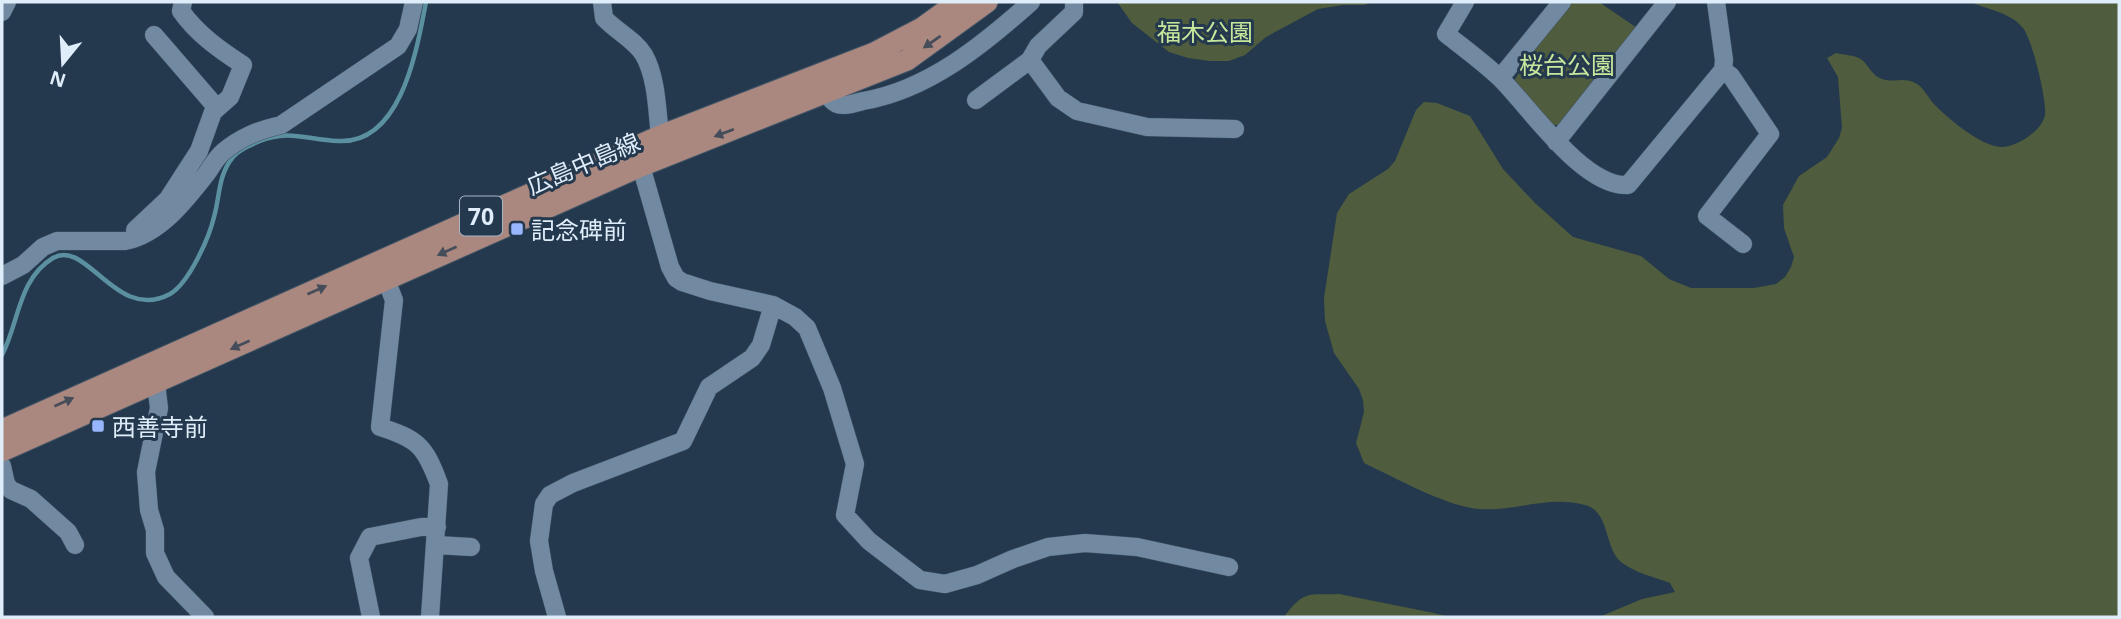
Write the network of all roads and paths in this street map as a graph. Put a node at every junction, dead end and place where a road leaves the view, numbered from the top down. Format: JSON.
{"nodes":[{"id":1,"x":7,"y":2,"type":"edge"},
{"id":2,"x":183,"y":2,"type":"edge"},
{"id":3,"x":414,"y":2,"type":"edge"},
{"id":4,"x":602,"y":2,"type":"edge"},
{"id":5,"x":958,"y":2,"type":"edge"},
{"id":6,"x":987,"y":2,"type":"edge"},
{"id":7,"x":1031,"y":2,"type":"edge"},
{"id":8,"x":1074,"y":2,"type":"edge"},
{"id":9,"x":1465,"y":2,"type":"edge"},
{"id":10,"x":1562,"y":2,"type":"edge"},
{"id":11,"x":1667,"y":2,"type":"edge"},
{"id":12,"x":1716,"y":2,"type":"edge"},
{"id":13,"x":2,"y":12,"type":"edge"},
{"id":14,"x":155,"y":35,"type":"dead end"},
{"id":15,"x":1030,"y":60,"type":"junction"},
{"id":16,"x":1723,"y":70,"type":"junction"},
{"id":17,"x":1500,"y":78,"type":"junction"},
{"id":18,"x":822,"y":84,"type":"junction"},
{"id":19,"x":976,"y":100,"type":"dead end"},
{"id":20,"x":217,"y":108,"type":"junction"},
{"id":21,"x":1234,"y":129,"type":"dead end"},
{"id":22,"x":660,"y":136,"type":"junction"},
{"id":23,"x":1556,"y":142,"type":"junction"},
{"id":24,"x":637,"y":157,"type":"junction"},
{"id":25,"x":125,"y":241,"type":"junction"},
{"id":26,"x":1743,"y":244,"type":"dead end"},
{"id":27,"x":383,"y":270,"type":"junction"},
{"id":28,"x":2,"y":276,"type":"edge"},
{"id":29,"x":773,"y":305,"type":"junction"},
{"id":30,"x":153,"y":374,"type":"junction"},
{"id":31,"x":2,"y":430,"type":"edge"},
{"id":32,"x":2,"y":450,"type":"edge"},
{"id":33,"x":2,"y":466,"type":"edge"},
{"id":34,"x":437,"y":536,"type":"junction"},
{"id":35,"x":75,"y":545,"type":"dead end"},
{"id":36,"x":471,"y":547,"type":"dead end"},
{"id":37,"x":1229,"y":567,"type":"dead end"},
{"id":38,"x":205,"y":617,"type":"edge"},
{"id":39,"x":370,"y":617,"type":"edge"},
{"id":40,"x":429,"y":617,"type":"edge"},
{"id":41,"x":557,"y":617,"type":"edge"}],
"edges":[{"from":1,"to":13,"type":"street"},
{"from":2,"to":20,"type":"street"},
{"from":3,"to":25,"type":"street"},
{"from":4,"to":22,"type":"street"},
{"from":5,"to":18,"type":"main road","name":"広島中島線","number":"70"},
{"from":6,"to":18,"type":"main road","name":"広島中島線","number":"70","one_way":true},
{"from":7,"to":18,"type":"street"},
{"from":8,"to":15,"type":"street"},
{"from":9,"to":17,"type":"street"},
{"from":10,"to":17,"type":"street"},
{"from":11,"to":23,"type":"street"},
{"from":12,"to":16,"type":"street"},
{"from":14,"to":20,"type":"street"},
{"from":15,"to":19,"type":"street"},
{"from":15,"to":21,"type":"street"},
{"from":16,"to":23,"type":"street"},
{"from":16,"to":26,"type":"street"},
{"from":17,"to":23,"type":"street"},
{"from":18,"to":22,"type":"main road","name":"広島中島線","number":"70"},
{"from":18,"to":24,"type":"main road","name":"広島中島線","number":"70","one_way":true},
{"from":20,"to":25,"type":"street"},
{"from":22,"to":24,"type":"main road","name":"広島中島線","number":"70"},
{"from":24,"to":27,"type":"main road","name":"広島中島線","number":"70"},
{"from":24,"to":29,"type":"street"},
{"from":25,"to":28,"type":"street"},
{"from":27,"to":30,"type":"main road","name":"広島中島線","number":"70"},
{"from":27,"to":34,"type":"street"},
{"from":29,"to":37,"type":"street"},
{"from":29,"to":41,"type":"street"},
{"from":31,"to":30,"type":"main road","name":"広島中島線","number":"70","one_way":true},
{"from":30,"to":32,"type":"main road","name":"広島中島線","number":"70"},
{"from":30,"to":38,"type":"street"},
{"from":33,"to":35,"type":"street"},
{"from":34,"to":36,"type":"street"},
{"from":34,"to":39,"type":"street"},
{"from":34,"to":40,"type":"street"}]}
